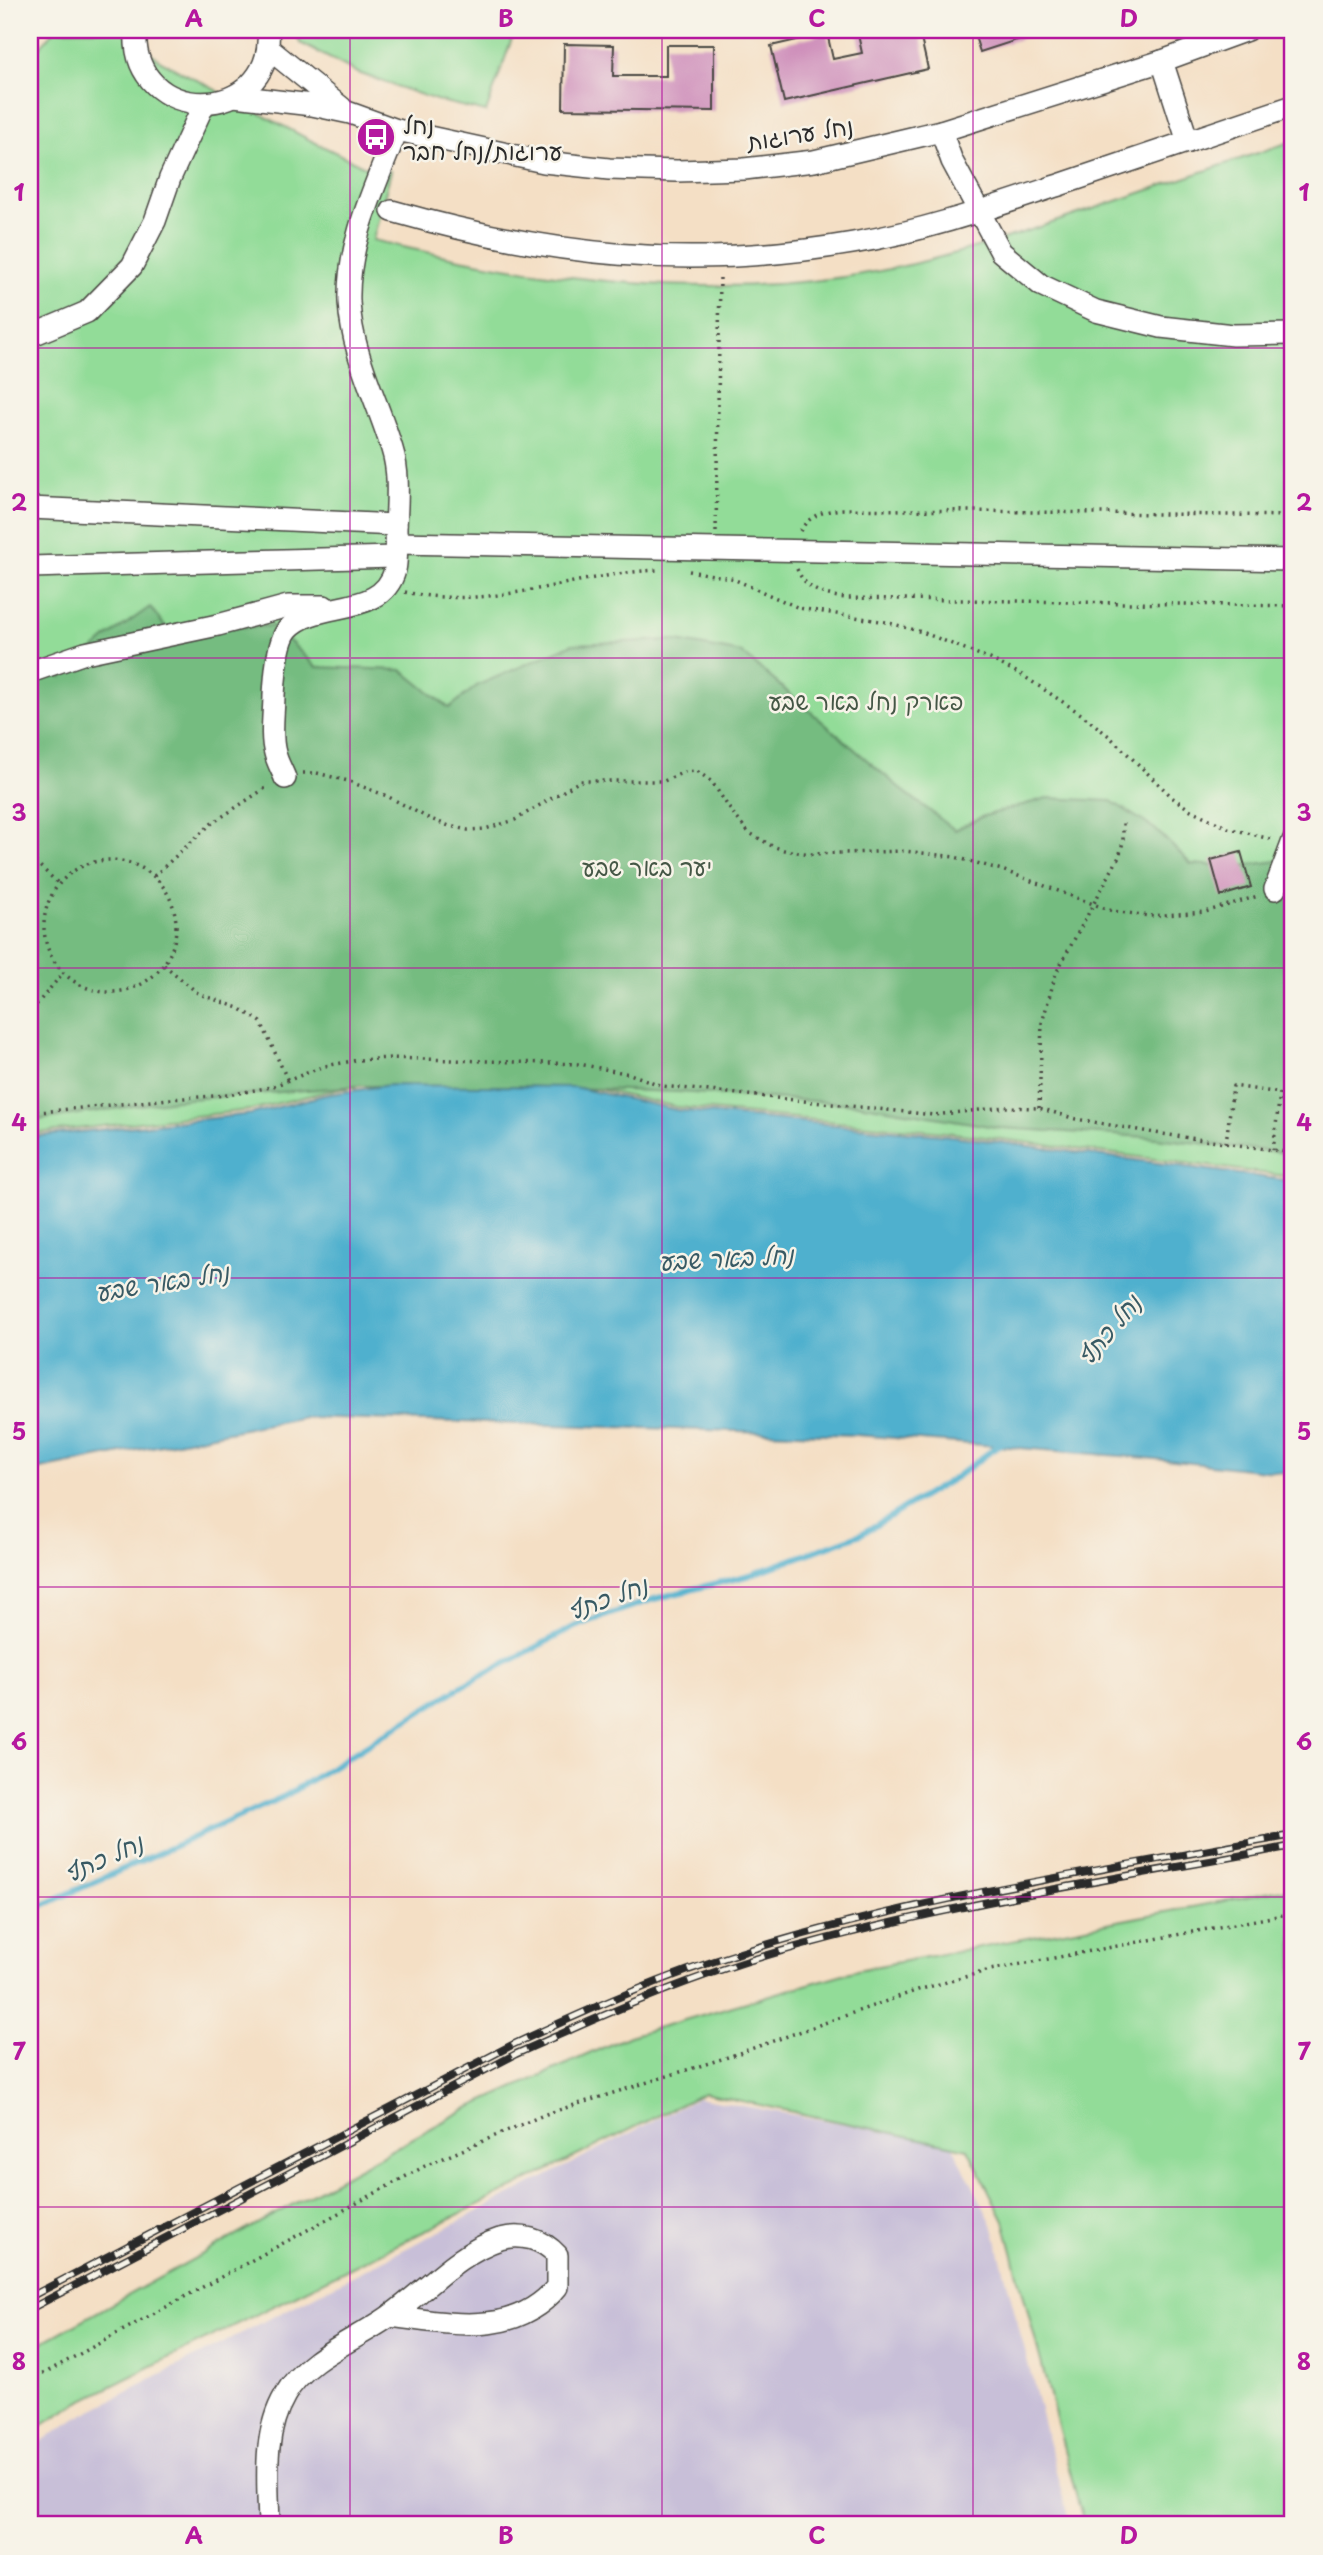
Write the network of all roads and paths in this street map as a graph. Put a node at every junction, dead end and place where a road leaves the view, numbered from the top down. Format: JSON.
{"nodes":[{"id":1,"x":136,"y":30,"type":"edge"},
{"id":2,"x":1247,"y":30,"type":"edge"},
{"id":3,"x":268,"y":39,"type":"edge"},
{"id":4,"x":1162,"y":61,"type":"junction"},
{"id":5,"x":234,"y":96,"type":"junction"},
{"id":6,"x":204,"y":104,"type":"junction"},
{"id":7,"x":1293,"y":106,"type":"edge"},
{"id":8,"x":350,"y":113,"type":"junction"},
{"id":9,"x":397,"y":130,"type":"junction"},
{"id":10,"x":942,"y":131,"type":"junction"},
{"id":11,"x":1188,"y":142,"type":"junction"},
{"id":12,"x":392,"y":211,"type":"dead end"},
{"id":13,"x":979,"y":212,"type":"junction"},
{"id":14,"x":721,"y":257,"type":"junction"},
{"id":15,"x":1293,"y":334,"type":"edge"},
{"id":16,"x":30,"y":336,"type":"edge"},
{"id":17,"x":30,"y":508,"type":"edge"},
{"id":18,"x":1293,"y":516,"type":"edge"},
{"id":19,"x":396,"y":542,"type":"junction"},
{"id":20,"x":716,"y":549,"type":"junction"},
{"id":21,"x":793,"y":551,"type":"junction"},
{"id":22,"x":1293,"y":561,"type":"edge"},
{"id":23,"x":30,"y":567,"type":"edge"},
{"id":24,"x":662,"y":570,"type":"dead end"},
{"id":25,"x":685,"y":570,"type":"dead end"},
{"id":26,"x":386,"y":587,"type":"junction"},
{"id":27,"x":351,"y":605,"type":"junction"},
{"id":28,"x":1293,"y":606,"type":"edge"},
{"id":29,"x":30,"y":672,"type":"edge"},
{"id":30,"x":285,"y":778,"type":"junction"},
{"id":31,"x":1123,"y":820,"type":"dead end"},
{"id":32,"x":1293,"y":842,"type":"edge"},
{"id":33,"x":30,"y":857,"type":"edge"},
{"id":34,"x":154,"y":876,"type":"junction"},
{"id":35,"x":59,"y":884,"type":"junction"},
{"id":36,"x":1275,"y":889,"type":"joint"},
{"id":37,"x":1093,"y":904,"type":"junction"},
{"id":38,"x":164,"y":965,"type":"junction"},
{"id":39,"x":63,"y":973,"type":"junction"},
{"id":40,"x":30,"y":1017,"type":"edge"},
{"id":41,"x":288,"y":1080,"type":"junction"},
{"id":42,"x":1039,"y":1108,"type":"junction"},
{"id":43,"x":30,"y":1113,"type":"edge"},
{"id":44,"x":1226,"y":1143,"type":"junction"},
{"id":45,"x":1273,"y":1150,"type":"junction"},
{"id":46,"x":1293,"y":1153,"type":"edge"},
{"id":47,"x":1293,"y":1913,"type":"edge"},
{"id":48,"x":390,"y":2316,"type":"junction"},
{"id":49,"x":30,"y":2381,"type":"edge"},
{"id":50,"x":269,"y":2525,"type":"edge"}],
"edges":[{"from":1,"to":6,"type":"street"},
{"from":2,"to":4,"type":"street","name":"נחל ערוגות"},
{"from":3,"to":5,"type":"street"},
{"from":3,"to":8,"type":"street","name":"נחל ערוגות"},
{"from":4,"to":10,"type":"street","name":"נחל ערוגות"},
{"from":4,"to":11,"type":"street"},
{"from":5,"to":6,"type":"street"},
{"from":5,"to":8,"type":"street","name":"נחל ערוגות"},
{"from":6,"to":16,"type":"street"},
{"from":7,"to":11,"type":"street"},
{"from":8,"to":9,"type":"street","name":"נחל ערוגות"},
{"from":9,"to":10,"type":"street","name":"נחל ערוגות"},
{"from":9,"to":19,"type":"street"},
{"from":10,"to":13,"type":"street"},
{"from":11,"to":13,"type":"street"},
{"from":12,"to":14,"type":"street"},
{"from":13,"to":14,"type":"street"},
{"from":13,"to":15,"type":"street"},
{"from":14,"to":20,"type":"path"},
{"from":17,"to":19,"type":"street"},
{"from":18,"to":21,"type":"path"},
{"from":19,"to":20,"type":"street"},
{"from":19,"to":23,"type":"street"},
{"from":19,"to":26,"type":"street"},
{"from":20,"to":21,"type":"street"},
{"from":21,"to":22,"type":"street"},
{"from":21,"to":28,"type":"path"},
{"from":24,"to":26,"type":"path"},
{"from":25,"to":32,"type":"path"},
{"from":26,"to":27,"type":"street"},
{"from":27,"to":29,"type":"street"},
{"from":27,"to":30,"type":"street"},
{"from":30,"to":34,"type":"path"},
{"from":30,"to":37,"type":"path"},
{"from":31,"to":37,"type":"path"},
{"from":32,"to":36,"type":"street"},
{"from":33,"to":35,"type":"path"},
{"from":34,"to":35,"type":"path"},
{"from":34,"to":38,"type":"path"},
{"from":35,"to":39,"type":"path"},
{"from":36,"to":37,"type":"path"},
{"from":37,"to":42,"type":"path"},
{"from":38,"to":39,"type":"path"},
{"from":38,"to":41,"type":"path"},
{"from":39,"to":40,"type":"path"},
{"from":41,"to":42,"type":"path"},
{"from":41,"to":43,"type":"path"},
{"from":42,"to":44,"type":"path"},
{"from":44,"to":45,"type":"path"},
{"from":44,"to":45,"type":"path"},
{"from":45,"to":46,"type":"path"},
{"from":47,"to":49,"type":"path"},
{"from":48,"to":48,"type":"street"},
{"from":48,"to":50,"type":"street"}]}
